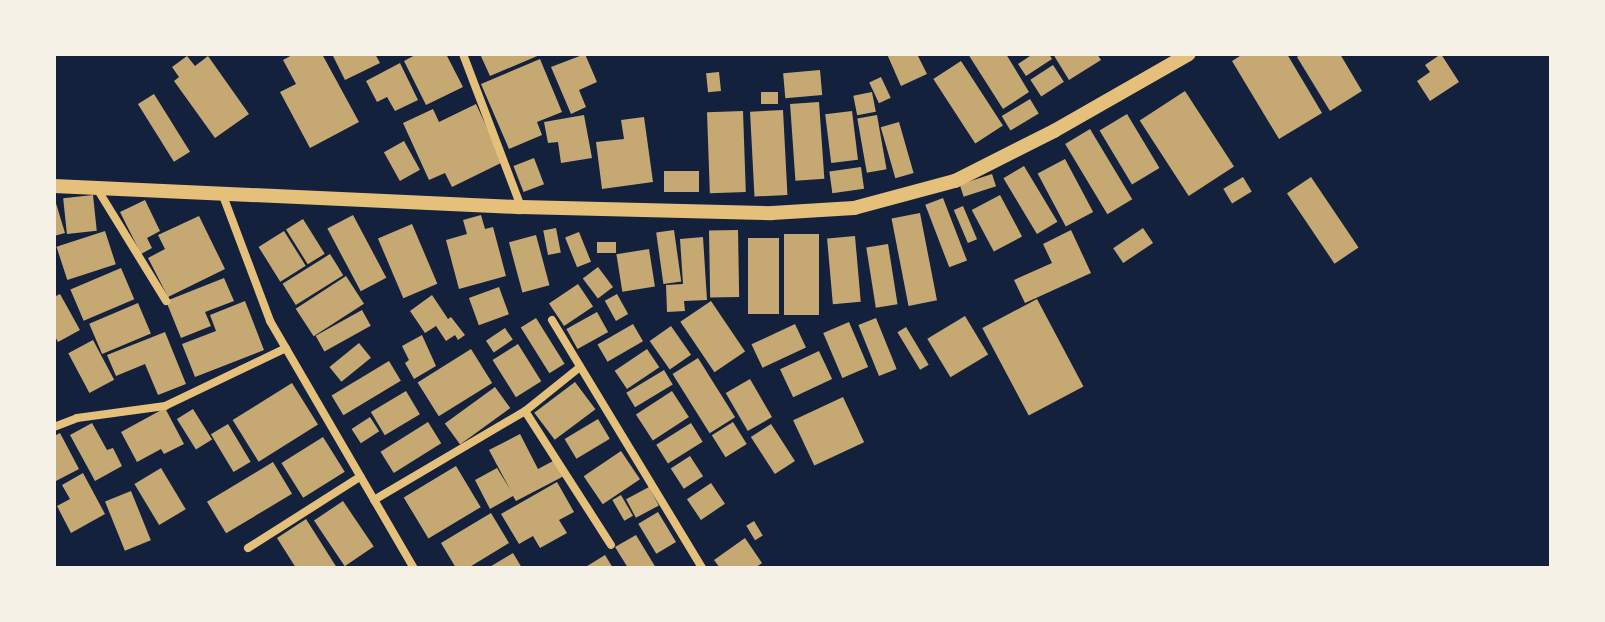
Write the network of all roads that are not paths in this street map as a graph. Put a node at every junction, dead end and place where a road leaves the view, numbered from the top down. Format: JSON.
{"nodes":[{"id":1,"x":463,"y":54,"type":"edge"},
{"id":2,"x":1187,"y":54,"type":"edge"},
{"id":3,"x":54,"y":186,"type":"edge"},
{"id":4,"x":96,"y":187,"type":"junction"},
{"id":5,"x":222,"y":193,"type":"junction"},
{"id":6,"x":521,"y":207,"type":"junction"},
{"id":7,"x":166,"y":301,"type":"dead end"},
{"id":8,"x":552,"y":320,"type":"dead end"},
{"id":9,"x":286,"y":348,"type":"junction"},
{"id":10,"x":580,"y":367,"type":"junction"},
{"id":11,"x":525,"y":411,"type":"junction"},
{"id":12,"x":54,"y":427,"type":"edge"},
{"id":13,"x":360,"y":477,"type":"junction"},
{"id":14,"x":374,"y":500,"type":"junction"},
{"id":15,"x":611,"y":545,"type":"dead end"},
{"id":16,"x":248,"y":548,"type":"dead end"},
{"id":17,"x":414,"y":568,"type":"edge"},
{"id":18,"x":702,"y":568,"type":"edge"}],
"edges":[{"from":1,"to":6,"type":"street"},
{"from":2,"to":6,"type":"main road"},
{"from":3,"to":4,"type":"main road"},
{"from":4,"to":5,"type":"main road"},
{"from":4,"to":7,"type":"street"},
{"from":5,"to":6,"type":"main road"},
{"from":5,"to":9,"type":"street"},
{"from":8,"to":10,"type":"street"},
{"from":9,"to":12,"type":"street"},
{"from":9,"to":13,"type":"street"},
{"from":10,"to":11,"type":"street"},
{"from":10,"to":18,"type":"street"},
{"from":11,"to":14,"type":"street"},
{"from":11,"to":15,"type":"street"},
{"from":13,"to":14,"type":"street"},
{"from":13,"to":16,"type":"street"},
{"from":14,"to":17,"type":"street"}]}
